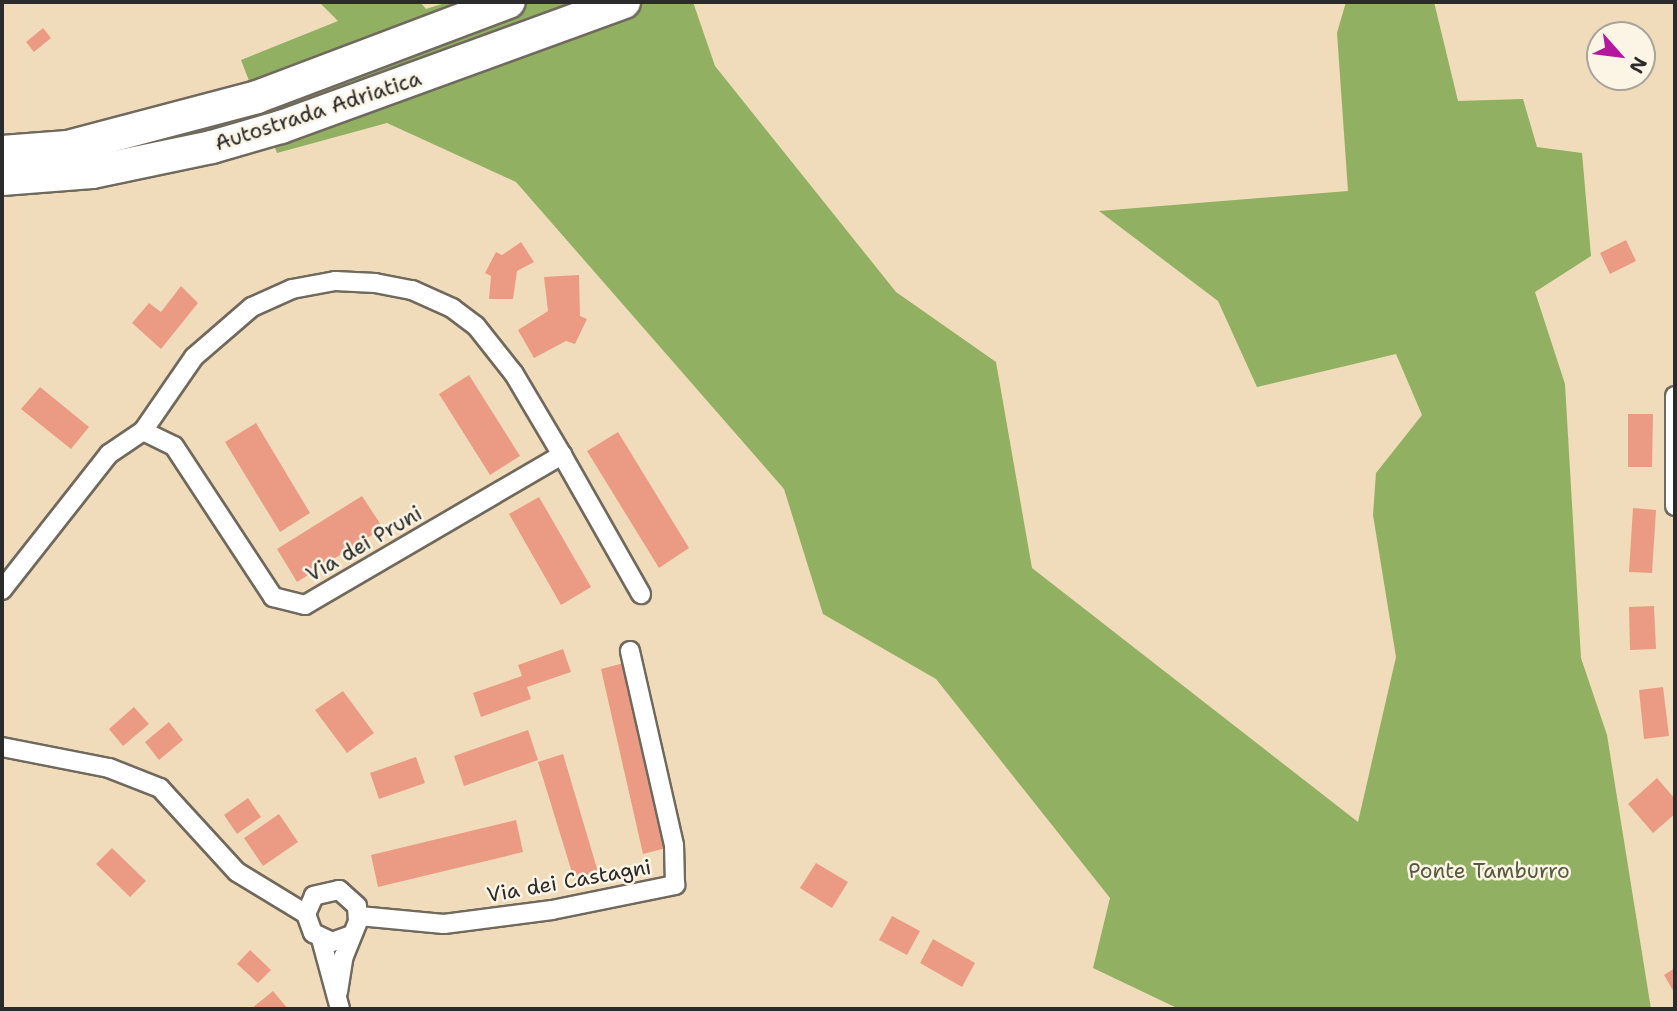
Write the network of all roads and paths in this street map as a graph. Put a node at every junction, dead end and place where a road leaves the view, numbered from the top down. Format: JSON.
{"nodes":[{"id":1,"x":509,"y":2,"type":"edge"},
{"id":2,"x":624,"y":2,"type":"edge"},
{"id":3,"x":2,"y":152,"type":"edge"},
{"id":4,"x":2,"y":179,"type":"edge"},
{"id":5,"x":1675,"y":396,"type":"edge"},
{"id":6,"x":143,"y":431,"type":"junction"},
{"id":7,"x":562,"y":455,"type":"junction"},
{"id":8,"x":1675,"y":506,"type":"edge"},
{"id":9,"x":2,"y":590,"type":"edge"},
{"id":10,"x":641,"y":594,"type":"dead end"},
{"id":11,"x":630,"y":651,"type":"dead end"},
{"id":12,"x":2,"y":747,"type":"edge"},
{"id":13,"x":279,"y":895,"type":"junction"},
{"id":14,"x":314,"y":896,"type":"junction"},
{"id":15,"x":306,"y":914,"type":"junction"},
{"id":16,"x":359,"y":916,"type":"junction"},
{"id":17,"x":351,"y":934,"type":"junction"},
{"id":18,"x":321,"y":939,"type":"junction"},
{"id":19,"x":339,"y":1001,"type":"edge"}],
"edges":[{"from":1,"to":3,"type":"highway","name":"Autostrada Adriatica"},
{"from":2,"to":4,"type":"highway","name":"Autostrada Adriatica"},
{"from":5,"to":8,"type":"street"},
{"from":6,"to":7,"type":"street","name":"Via dei Pruni"},
{"from":6,"to":7,"type":"street"},
{"from":6,"to":9,"type":"street"},
{"from":7,"to":10,"type":"street"},
{"from":11,"to":16,"type":"street","name":"Via dei Castagni"},
{"from":12,"to":13,"type":"street"},
{"from":13,"to":14,"type":"street"},
{"from":13,"to":15,"type":"street"},
{"from":14,"to":15,"type":"street"},
{"from":14,"to":16,"type":"street"},
{"from":15,"to":18,"type":"street"},
{"from":16,"to":17,"type":"street"},
{"from":17,"to":18,"type":"street"},
{"from":17,"to":19,"type":"street"},
{"from":18,"to":19,"type":"street"}]}
